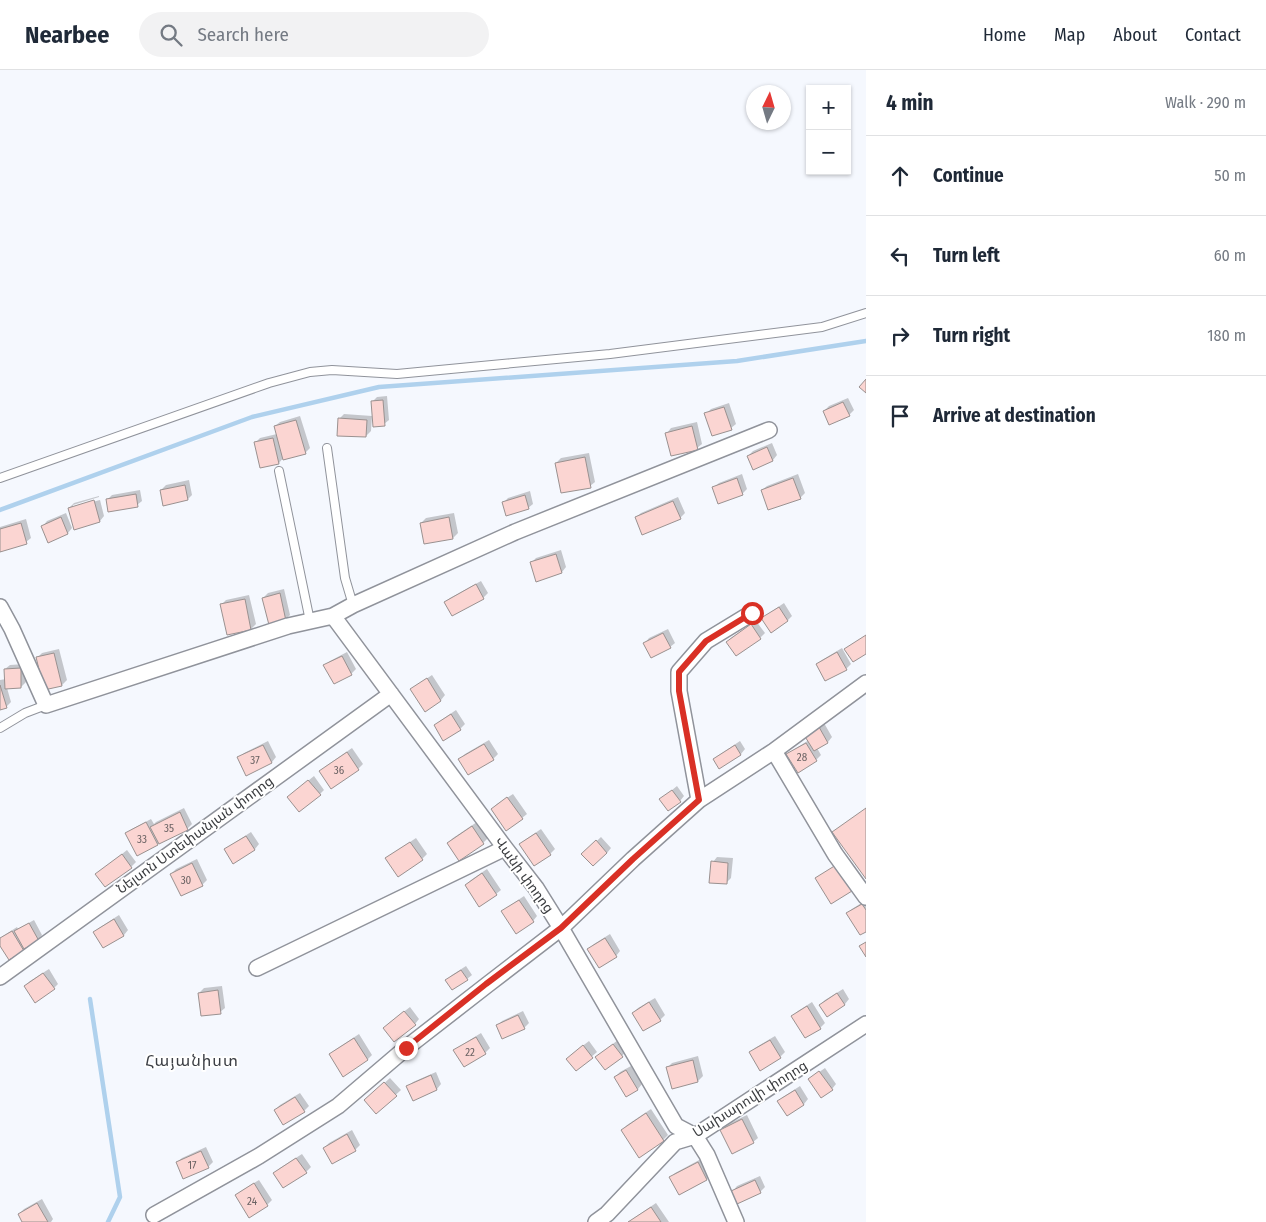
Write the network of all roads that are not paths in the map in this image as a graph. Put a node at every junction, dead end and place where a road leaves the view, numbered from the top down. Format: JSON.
{"nodes":[{"id":1,"x":866,"y":313,"type":"edge"},
{"id":2,"x":769,"y":430,"type":"dead end"},
{"id":3,"x":327,"y":448,"type":"dead end"},
{"id":4,"x":280,"y":471,"type":"dead end"},
{"id":5,"x":0,"y":478,"type":"edge"},
{"id":6,"x":353,"y":605,"type":"junction"},
{"id":7,"x":0,"y":607,"type":"edge"},
{"id":8,"x":752,"y":613,"type":"dead end"},
{"id":9,"x":334,"y":616,"type":"junction"},
{"id":10,"x":310,"y":621,"type":"junction"},
{"id":11,"x":866,"y":683,"type":"edge"},
{"id":12,"x":391,"y":694,"type":"junction"},
{"id":13,"x":46,"y":705,"type":"junction"},
{"id":14,"x":0,"y":728,"type":"edge"},
{"id":15,"x":774,"y":750,"type":"junction"},
{"id":16,"x":699,"y":800,"type":"junction"},
{"id":17,"x":505,"y":848,"type":"junction"},
{"id":18,"x":866,"y":897,"type":"edge"},
{"id":19,"x":561,"y":928,"type":"junction"},
{"id":20,"x":257,"y":968,"type":"dead end"},
{"id":21,"x":0,"y":977,"type":"edge"},
{"id":22,"x":866,"y":1024,"type":"edge"},
{"id":23,"x":695,"y":1136,"type":"junction"},
{"id":24,"x":154,"y":1215,"type":"dead end"},
{"id":25,"x":596,"y":1222,"type":"edge"},
{"id":26,"x":736,"y":1222,"type":"edge"}],
"edges":[{"from":1,"to":5,"type":"lane"},
{"from":2,"to":6,"type":"street"},
{"from":3,"to":6,"type":"lane"},
{"from":4,"to":10,"type":"lane"},
{"from":6,"to":9,"type":"street"},
{"from":7,"to":13,"type":"street"},
{"from":8,"to":16,"type":"street"},
{"from":9,"to":10,"type":"street"},
{"from":9,"to":12,"type":"street","name":"Վանի փողոց"},
{"from":10,"to":13,"type":"street"},
{"from":11,"to":15,"type":"street"},
{"from":12,"to":17,"type":"street","name":"Վանի փողոց"},
{"from":12,"to":21,"type":"street","name":"Նելսոն Ստեփանյան փողոց"},
{"from":13,"to":14,"type":"lane"},
{"from":15,"to":16,"type":"street"},
{"from":15,"to":18,"type":"street"},
{"from":16,"to":19,"type":"street"},
{"from":17,"to":19,"type":"street","name":"Վանի փողոց"},
{"from":17,"to":20,"type":"street"},
{"from":19,"to":23,"type":"street","name":"Վանի փողոց"},
{"from":19,"to":24,"type":"street"},
{"from":22,"to":23,"type":"street","name":"Սախարովի փողոց"},
{"from":23,"to":25,"type":"street","name":"Սախարովի փողոց"},
{"from":23,"to":26,"type":"street","name":"Վանի փողոց"}]}
